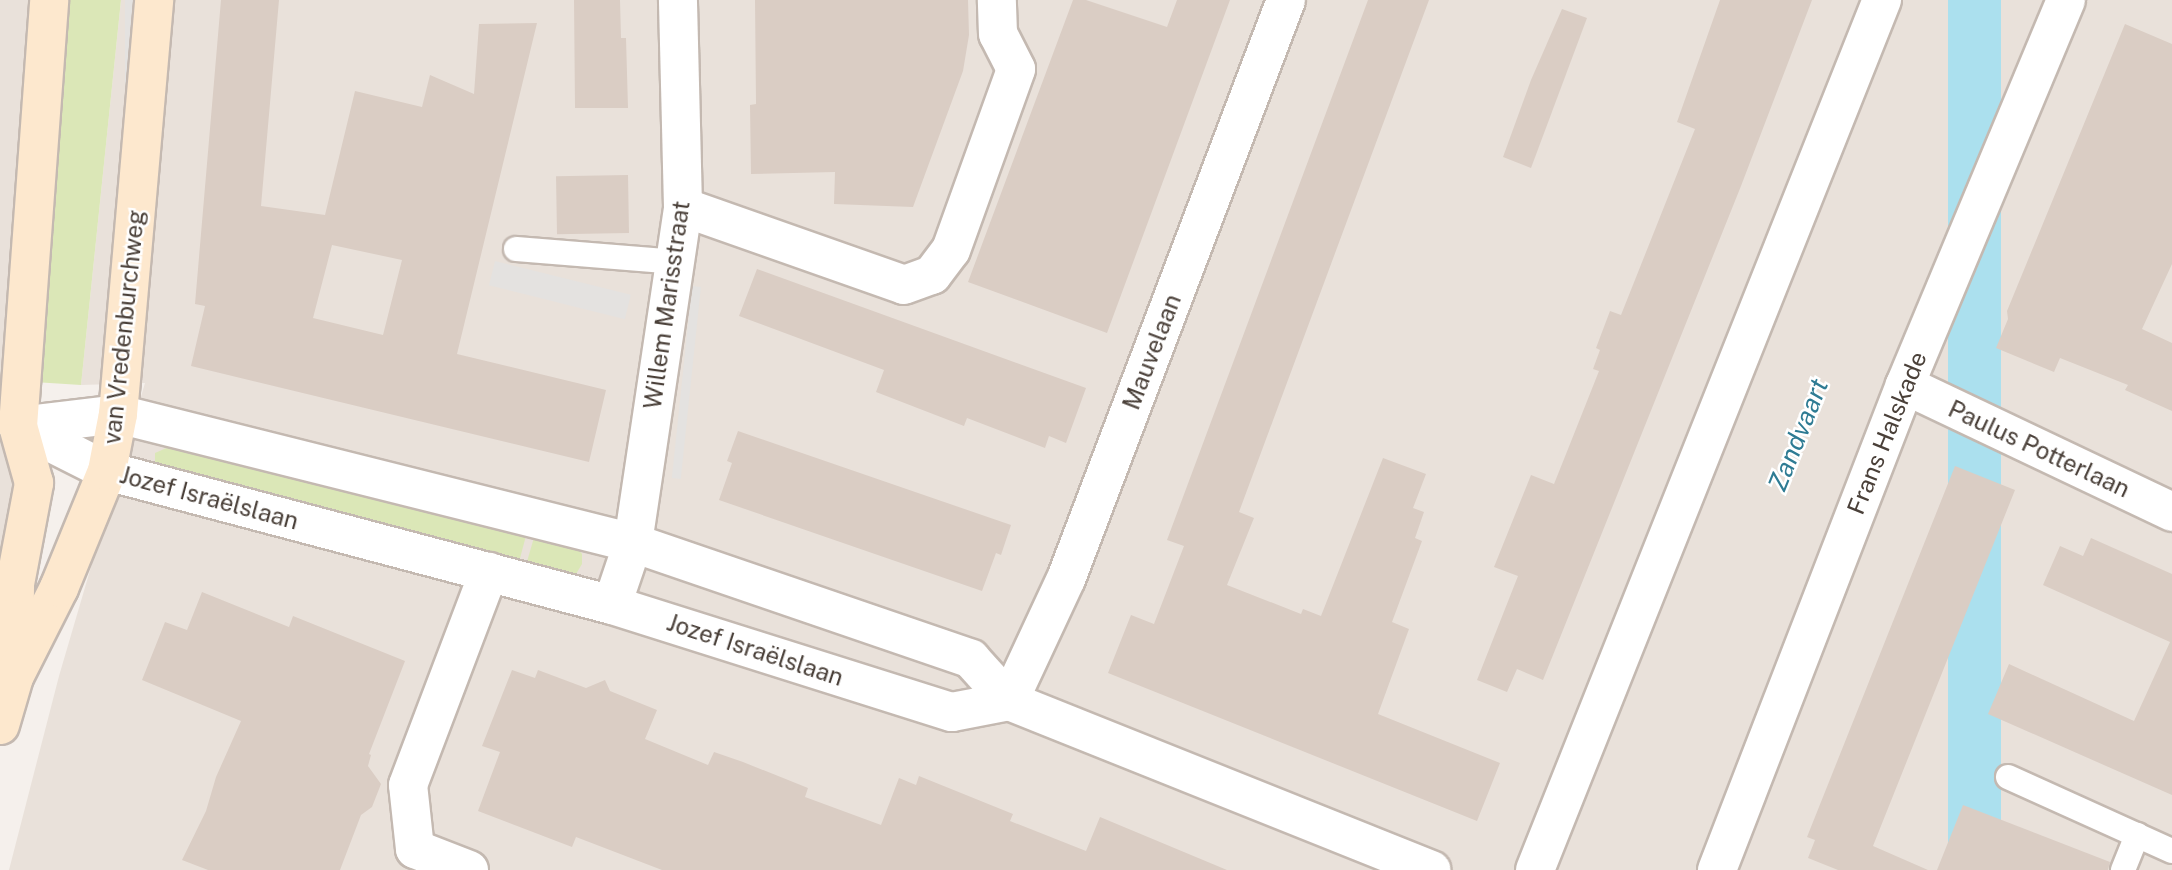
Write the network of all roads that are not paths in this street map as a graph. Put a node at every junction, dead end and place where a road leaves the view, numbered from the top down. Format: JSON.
{"nodes":[{"id":1,"x":49,"y":0,"type":"edge"},
{"id":2,"x":154,"y":0,"type":"edge"},
{"id":3,"x":678,"y":0,"type":"edge"},
{"id":4,"x":997,"y":0,"type":"edge"},
{"id":5,"x":1286,"y":0,"type":"edge"},
{"id":6,"x":1882,"y":0,"type":"edge"},
{"id":7,"x":2066,"y":0,"type":"edge"},
{"id":8,"x":683,"y":207,"type":"junction"},
{"id":9,"x":516,"y":249,"type":"dead end"},
{"id":10,"x":677,"y":262,"type":"junction"},
{"id":11,"x":1905,"y":385,"type":"junction"},
{"id":12,"x":118,"y":414,"type":"junction"},
{"id":13,"x":18,"y":426,"type":"junction"},
{"id":14,"x":107,"y":471,"type":"junction"},
{"id":15,"x":2172,"y":512,"type":"edge"},
{"id":16,"x":633,"y":543,"type":"junction"},
{"id":17,"x":489,"y":572,"type":"junction"},
{"id":18,"x":612,"y":605,"type":"junction"},
{"id":19,"x":14,"y":677,"type":"junction"},
{"id":20,"x":1009,"y":701,"type":"junction"},
{"id":21,"x":0,"y":725,"type":"edge"},
{"id":22,"x":2008,"y":777,"type":"dead end"},
{"id":23,"x":2137,"y":835,"type":"junction"},
{"id":24,"x":2172,"y":850,"type":"edge"},
{"id":25,"x":469,"y":870,"type":"edge"},
{"id":26,"x":1432,"y":870,"type":"edge"},
{"id":27,"x":1535,"y":870,"type":"edge"},
{"id":28,"x":1717,"y":870,"type":"edge"},
{"id":29,"x":2123,"y":870,"type":"edge"}],
"edges":[{"from":1,"to":13,"type":"street","name":"van Vredenburchweg"},
{"from":2,"to":12,"type":"street","name":"van Vredenburchweg"},
{"from":3,"to":8,"type":"street","name":"Willem Marisstraat"},
{"from":4,"to":8,"type":"street"},
{"from":5,"to":20,"type":"street","name":"Mauvelaan"},
{"from":6,"to":27,"type":"street"},
{"from":7,"to":11,"type":"street","name":"Frans Halskade"},
{"from":8,"to":10,"type":"street","name":"Willem Marisstraat"},
{"from":9,"to":10,"type":"lane"},
{"from":10,"to":16,"type":"street","name":"Willem Marisstraat"},
{"from":11,"to":15,"type":"street","name":"Paulus Potterlaan"},
{"from":11,"to":28,"type":"street","name":"Frans Halskade"},
{"from":12,"to":13,"type":"street"},
{"from":12,"to":14,"type":"street","name":"van Vredenburchweg"},
{"from":12,"to":16,"type":"street"},
{"from":13,"to":14,"type":"street","name":"Jozef Israëlslaan"},
{"from":13,"to":19,"type":"street","name":"van Vredenburchweg"},
{"from":14,"to":17,"type":"street","name":"Jozef Israëlslaan"},
{"from":14,"to":19,"type":"street","name":"van Vredenburchweg"},
{"from":16,"to":18,"type":"street","name":"Willem Marisstraat"},
{"from":16,"to":20,"type":"street"},
{"from":17,"to":18,"type":"street","name":"Jozef Israëlslaan"},
{"from":17,"to":25,"type":"street"},
{"from":18,"to":20,"type":"street","name":"Jozef Israëlslaan"},
{"from":19,"to":21,"type":"street","name":"van Vredenburchweg"},
{"from":20,"to":26,"type":"street"},
{"from":22,"to":23,"type":"lane"},
{"from":23,"to":24,"type":"lane"},
{"from":23,"to":29,"type":"lane"}]}
